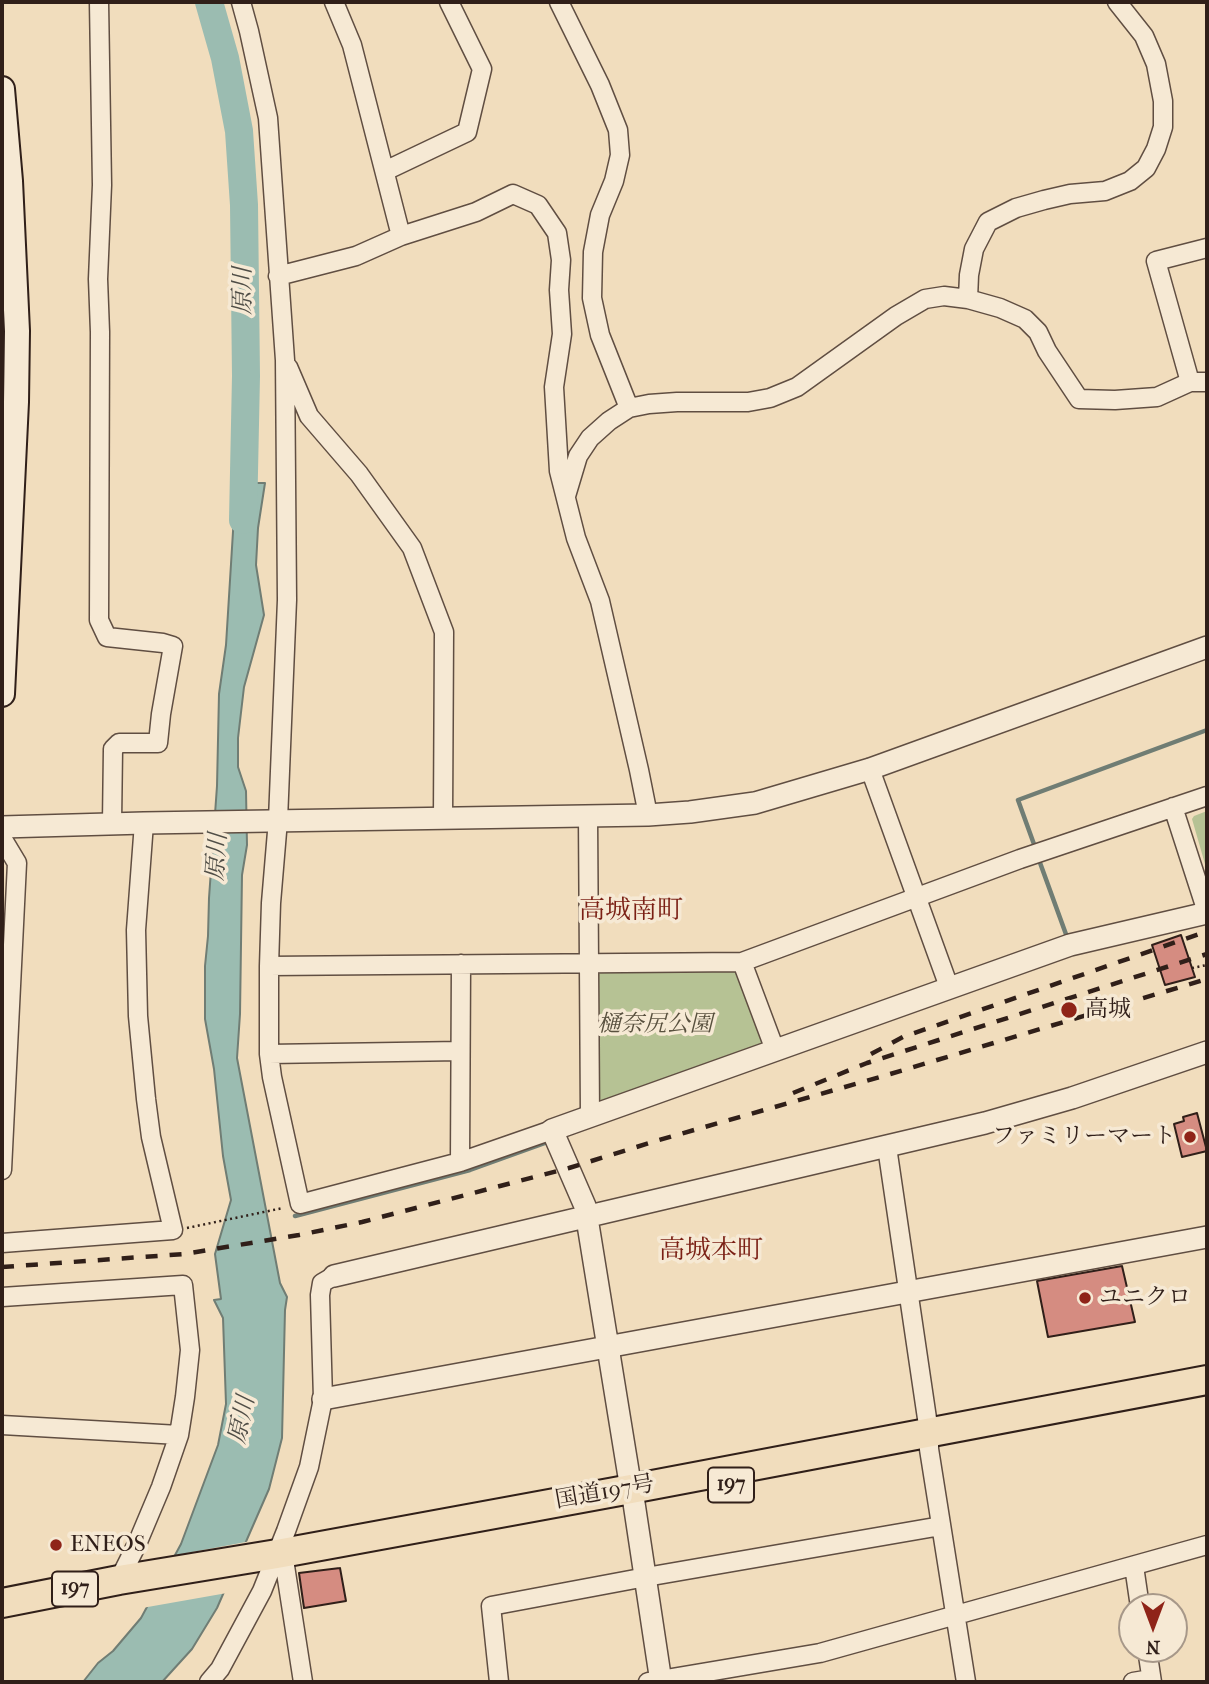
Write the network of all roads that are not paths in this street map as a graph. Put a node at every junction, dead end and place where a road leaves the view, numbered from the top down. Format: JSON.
{"nodes":[{"id":1,"x":99,"y":2,"type":"edge"},
{"id":2,"x":241,"y":2,"type":"edge"},
{"id":3,"x":334,"y":2,"type":"edge"},
{"id":4,"x":449,"y":2,"type":"edge"},
{"id":5,"x":559,"y":2,"type":"edge"},
{"id":6,"x":1117,"y":2,"type":"edge"},
{"id":7,"x":2,"y":89,"type":"edge"},
{"id":8,"x":385,"y":171,"type":"junction"},
{"id":9,"x":6,"y":181,"type":"edge"},
{"id":10,"x":401,"y":236,"type":"junction"},
{"id":11,"x":1207,"y":248,"type":"edge"},
{"id":12,"x":278,"y":276,"type":"junction"},
{"id":13,"x":968,"y":299,"type":"junction"},
{"id":14,"x":285,"y":360,"type":"junction"},
{"id":15,"x":1198,"y":382,"type":"edge"},
{"id":16,"x":629,"y":408,"type":"junction"},
{"id":17,"x":565,"y":499,"type":"junction"},
{"id":18,"x":1207,"y":647,"type":"edge"},
{"id":19,"x":2,"y":694,"type":"edge"},
{"id":20,"x":870,"y":769,"type":"junction"},
{"id":21,"x":1207,"y":796,"type":"edge"},
{"id":22,"x":1173,"y":807,"type":"junction"},
{"id":23,"x":648,"y":815,"type":"junction"},
{"id":24,"x":588,"y":816,"type":"junction"},
{"id":25,"x":443,"y":818,"type":"junction"},
{"id":26,"x":272,"y":821,"type":"junction"},
{"id":27,"x":154,"y":822,"type":"junction"},
{"id":28,"x":112,"y":823,"type":"junction"},
{"id":29,"x":2,"y":827,"type":"edge"},
{"id":30,"x":2,"y":838,"type":"edge"},
{"id":31,"x":916,"y":898,"type":"junction"},
{"id":32,"x":1207,"y":913,"type":"edge"},
{"id":33,"x":742,"y":962,"type":"junction"},
{"id":34,"x":589,"y":963,"type":"junction"},
{"id":35,"x":461,"y":964,"type":"junction"},
{"id":36,"x":268,"y":966,"type":"junction"},
{"id":37,"x":949,"y":987,"type":"junction"},
{"id":38,"x":460,"y":1051,"type":"junction"},
{"id":39,"x":775,"y":1051,"type":"junction"},
{"id":40,"x":1207,"y":1052,"type":"edge"},
{"id":41,"x":269,"y":1054,"type":"junction"},
{"id":42,"x":590,"y":1116,"type":"junction"},
{"id":43,"x":552,"y":1130,"type":"junction"},
{"id":44,"x":887,"y":1147,"type":"junction"},
{"id":45,"x":460,"y":1162,"type":"junction"},
{"id":46,"x":2,"y":1170,"type":"edge"},
{"id":47,"x":587,"y":1217,"type":"junction"},
{"id":48,"x":1207,"y":1237,"type":"edge"},
{"id":49,"x":2,"y":1243,"type":"edge"},
{"id":50,"x":334,"y":1276,"type":"joint"},
{"id":51,"x":907,"y":1292,"type":"junction"},
{"id":52,"x":2,"y":1297,"type":"edge"},
{"id":53,"x":608,"y":1346,"type":"junction"},
{"id":54,"x":1207,"y":1380,"type":"edge"},
{"id":55,"x":1207,"y":1396,"type":"edge"},
{"id":56,"x":323,"y":1399,"type":"junction"},
{"id":57,"x":2,"y":1425,"type":"edge"},
{"id":58,"x":178,"y":1435,"type":"junction"},
{"id":59,"x":929,"y":1441,"type":"junction"},
{"id":60,"x":633,"y":1496,"type":"junction"},
{"id":61,"x":941,"y":1526,"type":"junction"},
{"id":62,"x":1207,"y":1545,"type":"edge"},
{"id":63,"x":269,"y":1563,"type":"junction"},
{"id":64,"x":1134,"y":1566,"type":"junction"},
{"id":65,"x":646,"y":1577,"type":"junction"},
{"id":66,"x":135,"y":1582,"type":"junction"},
{"id":67,"x":1138,"y":1593,"type":"edge"},
{"id":68,"x":2,"y":1603,"type":"edge"},
{"id":69,"x":955,"y":1616,"type":"junction"},
{"id":70,"x":2,"y":1618,"type":"edge"},
{"id":71,"x":1149,"y":1663,"type":"edge"},
{"id":72,"x":1152,"y":1681,"type":"edge"},
{"id":73,"x":209,"y":1682,"type":"edge"},
{"id":74,"x":303,"y":1682,"type":"edge"},
{"id":75,"x":499,"y":1682,"type":"edge"},
{"id":76,"x":657,"y":1682,"type":"edge"},
{"id":77,"x":966,"y":1682,"type":"edge"},
{"id":78,"x":1133,"y":1682,"type":"edge"}],
"edges":[{"from":1,"to":28,"type":"street"},
{"from":2,"to":12,"type":"street"},
{"from":3,"to":8,"type":"street"},
{"from":4,"to":8,"type":"street"},
{"from":5,"to":16,"type":"street"},
{"from":6,"to":13,"type":"street"},
{"from":7,"to":9,"type":"main road"},
{"from":8,"to":10,"type":"street"},
{"from":9,"to":19,"type":"main road"},
{"from":10,"to":12,"type":"street"},
{"from":10,"to":17,"type":"street"},
{"from":11,"to":15,"type":"street"},
{"from":12,"to":14,"type":"street"},
{"from":13,"to":15,"type":"street"},
{"from":13,"to":16,"type":"street"},
{"from":14,"to":25,"type":"street"},
{"from":14,"to":26,"type":"street"},
{"from":16,"to":17,"type":"street"},
{"from":17,"to":23,"type":"street"},
{"from":18,"to":20,"type":"street"},
{"from":20,"to":23,"type":"street"},
{"from":20,"to":31,"type":"street"},
{"from":21,"to":22,"type":"street"},
{"from":22,"to":31,"type":"street"},
{"from":22,"to":32,"type":"street"},
{"from":23,"to":24,"type":"street"},
{"from":24,"to":25,"type":"street"},
{"from":24,"to":34,"type":"street"},
{"from":25,"to":26,"type":"street"},
{"from":26,"to":27,"type":"street"},
{"from":26,"to":36,"type":"street"},
{"from":27,"to":28,"type":"street"},
{"from":27,"to":49,"type":"street"},
{"from":28,"to":29,"type":"street"},
{"from":30,"to":46,"type":"street"},
{"from":31,"to":33,"type":"street"},
{"from":31,"to":37,"type":"street"},
{"from":32,"to":37,"type":"street"},
{"from":33,"to":34,"type":"street"},
{"from":33,"to":39,"type":"street"},
{"from":34,"to":35,"type":"street"},
{"from":34,"to":42,"type":"street"},
{"from":35,"to":36,"type":"street"},
{"from":35,"to":38,"type":"street"},
{"from":36,"to":41,"type":"street"},
{"from":37,"to":39,"type":"street"},
{"from":38,"to":41,"type":"street"},
{"from":38,"to":45,"type":"street"},
{"from":39,"to":42,"type":"street"},
{"from":40,"to":44,"type":"street"},
{"from":41,"to":45,"type":"street"},
{"from":42,"to":43,"type":"street"},
{"from":43,"to":45,"type":"street"},
{"from":43,"to":47,"type":"street"},
{"from":44,"to":47,"type":"street"},
{"from":44,"to":51,"type":"street"},
{"from":47,"to":50,"type":"street"},
{"from":47,"to":53,"type":"street"},
{"from":48,"to":51,"type":"street"},
{"from":50,"to":56,"type":"street"},
{"from":51,"to":53,"type":"street"},
{"from":51,"to":59,"type":"street"},
{"from":52,"to":58,"type":"street"},
{"from":53,"to":56,"type":"street"},
{"from":53,"to":60,"type":"street"},
{"from":54,"to":59,"type":"highway","name":"国道197号","number":"197"},
{"from":55,"to":59,"type":"highway","name":"国道197号","number":"197"},
{"from":56,"to":63,"type":"street"},
{"from":57,"to":58,"type":"street"},
{"from":58,"to":66,"type":"street"},
{"from":59,"to":60,"type":"highway","name":"国道197号","number":"197"},
{"from":59,"to":61,"type":"street"},
{"from":60,"to":63,"type":"highway","name":"国道197号","number":"197"},
{"from":60,"to":65,"type":"street"},
{"from":61,"to":65,"type":"street"},
{"from":61,"to":69,"type":"street"},
{"from":62,"to":64,"type":"street"},
{"from":63,"to":66,"type":"highway","name":"国道197号","number":"197"},
{"from":63,"to":73,"type":"street"},
{"from":63,"to":74,"type":"street"},
{"from":64,"to":67,"type":"street"},
{"from":64,"to":69,"type":"street"},
{"from":65,"to":75,"type":"street"},
{"from":65,"to":76,"type":"street"},
{"from":66,"to":68,"type":"highway","name":"国道197号","number":"197"},
{"from":66,"to":70,"type":"highway","name":"国道197号","number":"197"},
{"from":69,"to":76,"type":"street"},
{"from":69,"to":77,"type":"street"},
{"from":71,"to":72,"type":"street"},
{"from":72,"to":78,"type":"street"}]}
